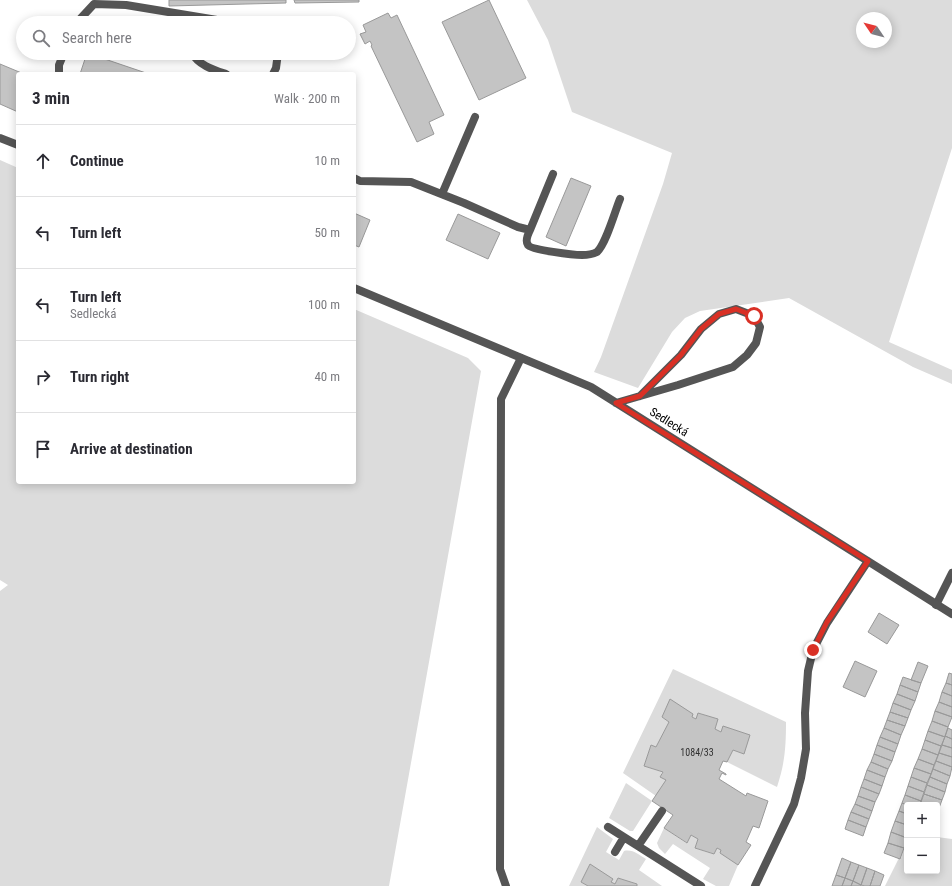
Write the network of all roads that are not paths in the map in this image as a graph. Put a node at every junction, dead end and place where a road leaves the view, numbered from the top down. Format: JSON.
{"nodes":[{"id":1,"x":83,"y":16,"type":"edge"},
{"id":2,"x":176,"y":16,"type":"edge"},
{"id":3,"x":61,"y":60,"type":"edge"},
{"id":4,"x":198,"y":60,"type":"edge"},
{"id":5,"x":277,"y":60,"type":"edge"},
{"id":6,"x":59,"y":72,"type":"edge"},
{"id":7,"x":221,"y":72,"type":"edge"},
{"id":8,"x":274,"y":72,"type":"edge"},
{"id":9,"x":475,"y":117,"type":"dead end"},
{"id":10,"x":0,"y":138,"type":"edge"},
{"id":11,"x":16,"y":144,"type":"edge"},
{"id":12,"x":553,"y":174,"type":"dead end"},
{"id":13,"x":356,"y":179,"type":"edge"},
{"id":14,"x":442,"y":194,"type":"junction"},
{"id":15,"x":620,"y":198,"type":"dead end"},
{"id":16,"x":530,"y":230,"type":"junction"},
{"id":17,"x":356,"y":289,"type":"edge"},
{"id":18,"x":521,"y":358,"type":"junction"},
{"id":19,"x":640,"y":396,"type":"junction"},
{"id":20,"x":616,"y":403,"type":"junction"},
{"id":21,"x":868,"y":561,"type":"junction"},
{"id":22,"x":952,"y":573,"type":"edge"},
{"id":23,"x":936,"y":605,"type":"junction"},
{"id":24,"x":952,"y":614,"type":"edge"},
{"id":25,"x":662,"y":811,"type":"dead end"},
{"id":26,"x":608,"y":827,"type":"dead end"},
{"id":27,"x":624,"y":837,"type":"junction"},
{"id":28,"x":638,"y":846,"type":"junction"},
{"id":29,"x":615,"y":852,"type":"dead end"},
{"id":30,"x":506,"y":886,"type":"edge"},
{"id":31,"x":701,"y":886,"type":"edge"},
{"id":32,"x":755,"y":886,"type":"edge"}],
"edges":[{"from":1,"to":2,"type":"street"},
{"from":3,"to":6,"type":"street"},
{"from":4,"to":7,"type":"street"},
{"from":5,"to":8,"type":"street"},
{"from":9,"to":14,"type":"street"},
{"from":10,"to":11,"type":"street"},
{"from":12,"to":16,"type":"street"},
{"from":13,"to":14,"type":"street"},
{"from":14,"to":16,"type":"street"},
{"from":15,"to":16,"type":"street"},
{"from":17,"to":18,"type":"street","name":"Sedlecká"},
{"from":18,"to":20,"type":"street","name":"Sedlecká"},
{"from":18,"to":30,"type":"street"},
{"from":19,"to":19,"type":"street"},
{"from":19,"to":20,"type":"street"},
{"from":20,"to":21,"type":"street","name":"Sedlecká"},
{"from":21,"to":23,"type":"street","name":"Sedlecká"},
{"from":21,"to":32,"type":"street"},
{"from":22,"to":23,"type":"street"},
{"from":23,"to":24,"type":"street","name":"Sedlecká"},
{"from":25,"to":28,"type":"street"},
{"from":26,"to":27,"type":"street"},
{"from":27,"to":28,"type":"street"},
{"from":27,"to":29,"type":"street"},
{"from":28,"to":31,"type":"street"}]}
